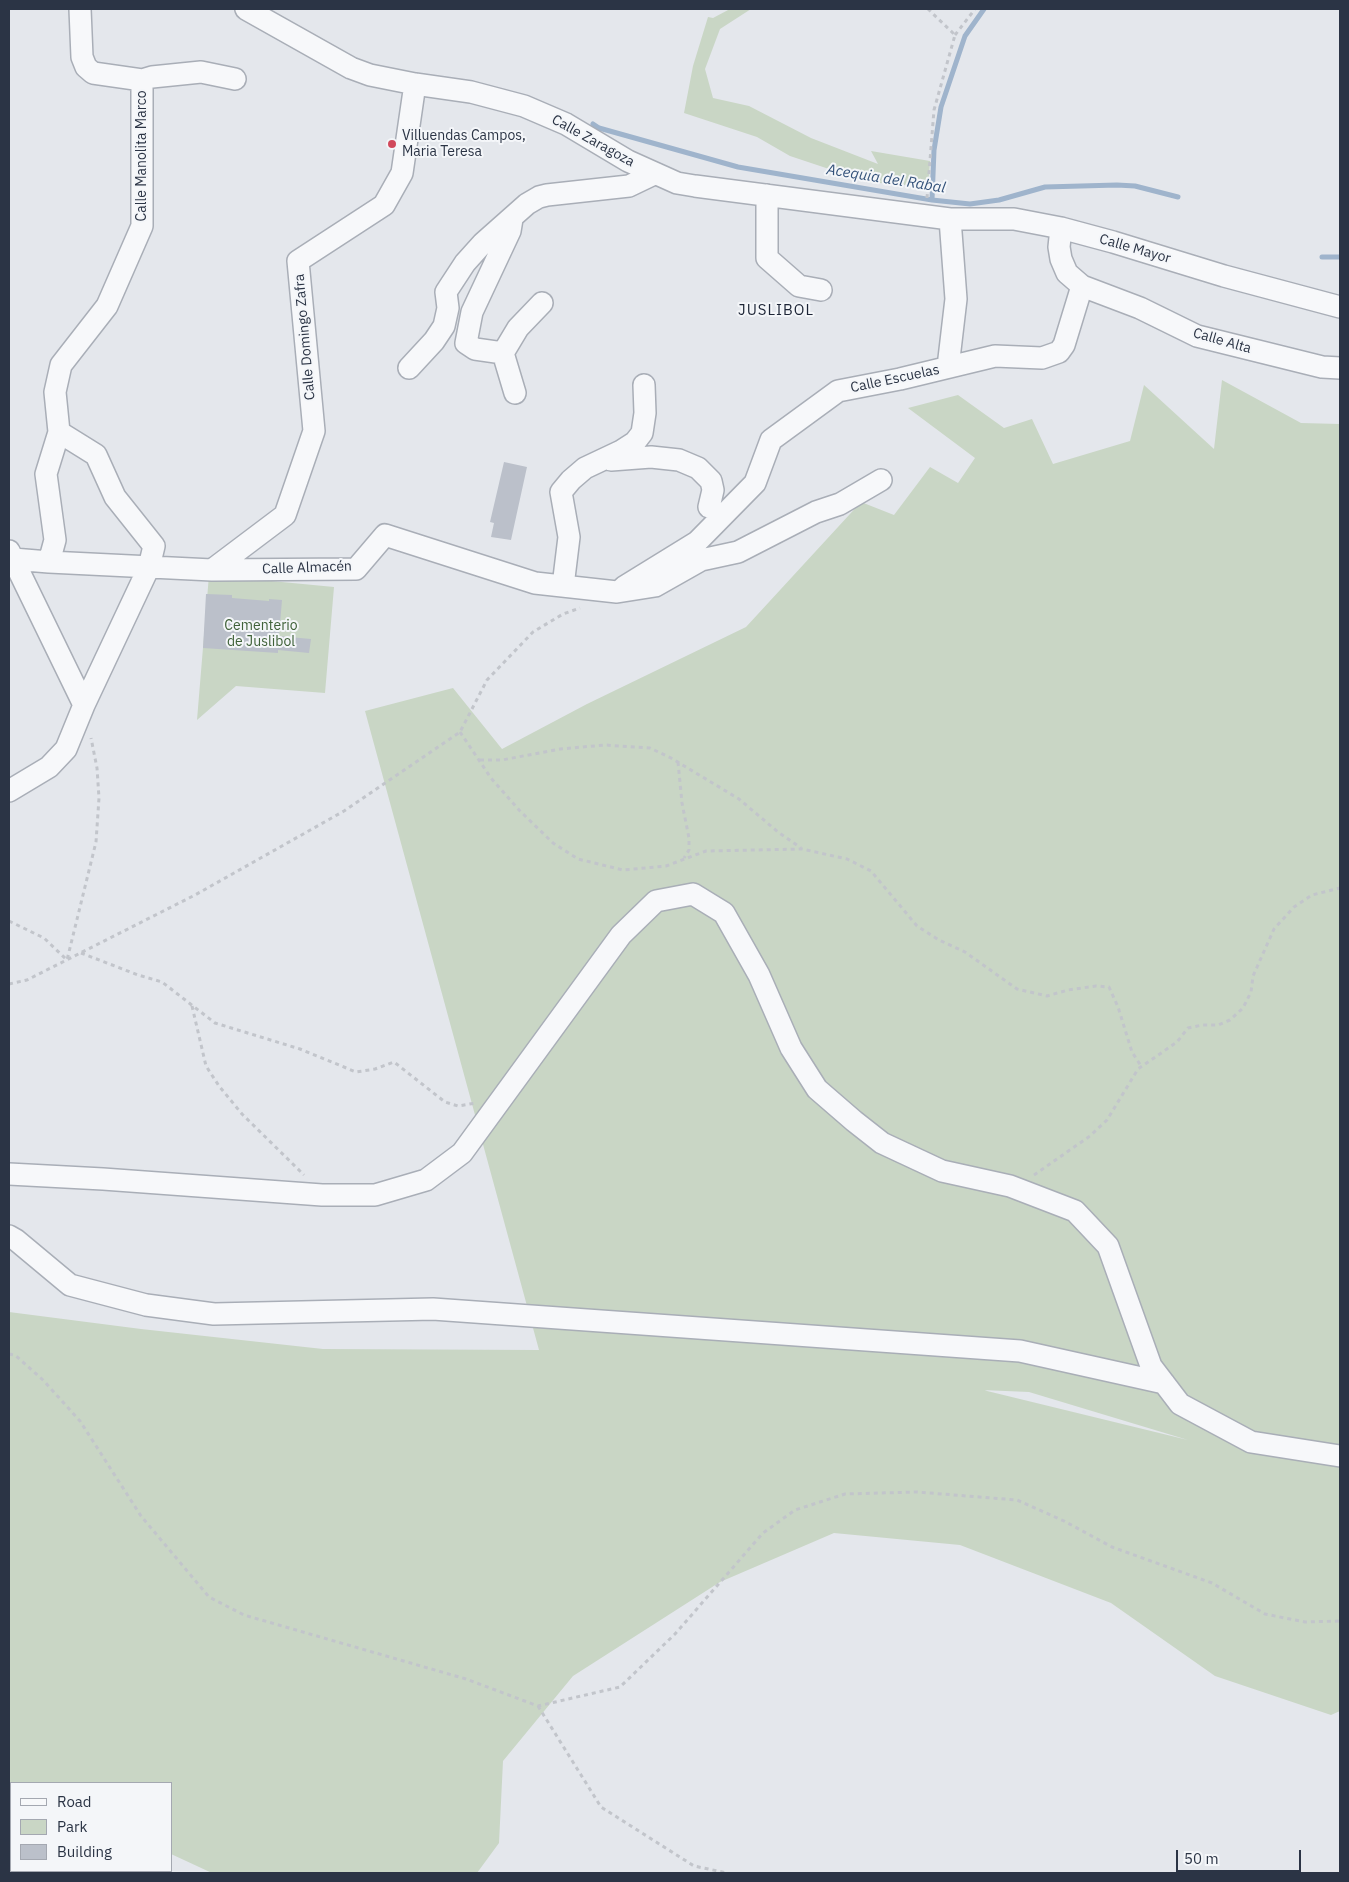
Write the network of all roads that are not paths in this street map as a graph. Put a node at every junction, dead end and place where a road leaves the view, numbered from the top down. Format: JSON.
{"nodes":[{"id":1,"x":80,"y":9,"type":"edge"},
{"id":2,"x":246,"y":9,"type":"edge"},
{"id":3,"x":235,"y":79,"type":"dead end"},
{"id":4,"x":142,"y":80,"type":"junction"},
{"id":5,"x":414,"y":84,"type":"junction"},
{"id":6,"x":654,"y":174,"type":"junction"},
{"id":7,"x":767,"y":195,"type":"junction"},
{"id":8,"x":513,"y":216,"type":"junction"},
{"id":9,"x":926,"y":216,"type":"joint"},
{"id":10,"x":950,"y":219,"type":"junction"},
{"id":11,"x":1061,"y":228,"type":"junction"},
{"id":12,"x":1082,"y":286,"type":"junction"},
{"id":13,"x":821,"y":290,"type":"dead end"},
{"id":14,"x":542,"y":303,"type":"dead end"},
{"id":15,"x":1340,"y":307,"type":"edge"},
{"id":16,"x":503,"y":353,"type":"junction"},
{"id":17,"x":948,"y":367,"type":"junction"},
{"id":18,"x":409,"y":368,"type":"dead end"},
{"id":19,"x":1340,"y":368,"type":"edge"},
{"id":20,"x":644,"y":385,"type":"dead end"},
{"id":21,"x":515,"y":393,"type":"dead end"},
{"id":22,"x":59,"y":432,"type":"junction"},
{"id":23,"x":603,"y":460,"type":"junction"},
{"id":24,"x":880,"y":480,"type":"dead end"},
{"id":25,"x":709,"y":507,"type":"dead end"},
{"id":26,"x":11,"y":555,"type":"edge"},
{"id":27,"x":49,"y":562,"type":"junction"},
{"id":28,"x":149,"y":567,"type":"junction"},
{"id":29,"x":212,"y":570,"type":"junction"},
{"id":30,"x":563,"y":586,"type":"junction"},
{"id":31,"x":617,"y":592,"type":"junction"},
{"id":32,"x":84,"y":705,"type":"junction"},
{"id":33,"x":9,"y":791,"type":"edge"},
{"id":34,"x":9,"y":1174,"type":"edge"},
{"id":35,"x":9,"y":1236,"type":"edge"},
{"id":36,"x":1164,"y":1383,"type":"junction"},
{"id":37,"x":1340,"y":1456,"type":"edge"}],
"edges":[{"from":1,"to":4,"type":"street","name":"Calle Manolita Marco"},
{"from":2,"to":5,"type":"street","name":"Calle Zaragoza"},
{"from":3,"to":4,"type":"street"},
{"from":4,"to":22,"type":"street","name":"Calle Manolita Marco"},
{"from":5,"to":6,"type":"street","name":"Calle Zaragoza"},
{"from":5,"to":29,"type":"street","name":"Calle Domingo Zafra"},
{"from":6,"to":7,"type":"street","name":"Calle Zaragoza"},
{"from":6,"to":8,"type":"street"},
{"from":7,"to":9,"type":"street","name":"Calle Zaragoza"},
{"from":7,"to":13,"type":"street"},
{"from":8,"to":16,"type":"street"},
{"from":8,"to":18,"type":"street"},
{"from":9,"to":10,"type":"street","name":"Calle Mayor"},
{"from":10,"to":11,"type":"street","name":"Calle Mayor"},
{"from":10,"to":17,"type":"street"},
{"from":11,"to":12,"type":"street"},
{"from":11,"to":15,"type":"street","name":"Calle Mayor"},
{"from":12,"to":17,"type":"street","name":"Calle Escuelas"},
{"from":12,"to":19,"type":"street","name":"Calle Alta"},
{"from":14,"to":16,"type":"street"},
{"from":16,"to":21,"type":"street"},
{"from":17,"to":31,"type":"street","name":"Calle Escuelas"},
{"from":20,"to":23,"type":"street"},
{"from":22,"to":27,"type":"street","name":"Calle Manolita Marco"},
{"from":22,"to":28,"type":"street"},
{"from":23,"to":25,"type":"street"},
{"from":23,"to":30,"type":"street"},
{"from":24,"to":31,"type":"street","name":"Calle Almacén"},
{"from":26,"to":27,"type":"street","name":"Calle Almacén"},
{"from":26,"to":32,"type":"street"},
{"from":27,"to":28,"type":"street","name":"Calle Almacén"},
{"from":28,"to":29,"type":"street","name":"Calle Almacén"},
{"from":28,"to":32,"type":"street"},
{"from":29,"to":30,"type":"street","name":"Calle Almacén"},
{"from":30,"to":31,"type":"street","name":"Calle Almacén"},
{"from":32,"to":33,"type":"street"},
{"from":34,"to":36,"type":"street"},
{"from":35,"to":36,"type":"street"},
{"from":36,"to":37,"type":"street"}]}
